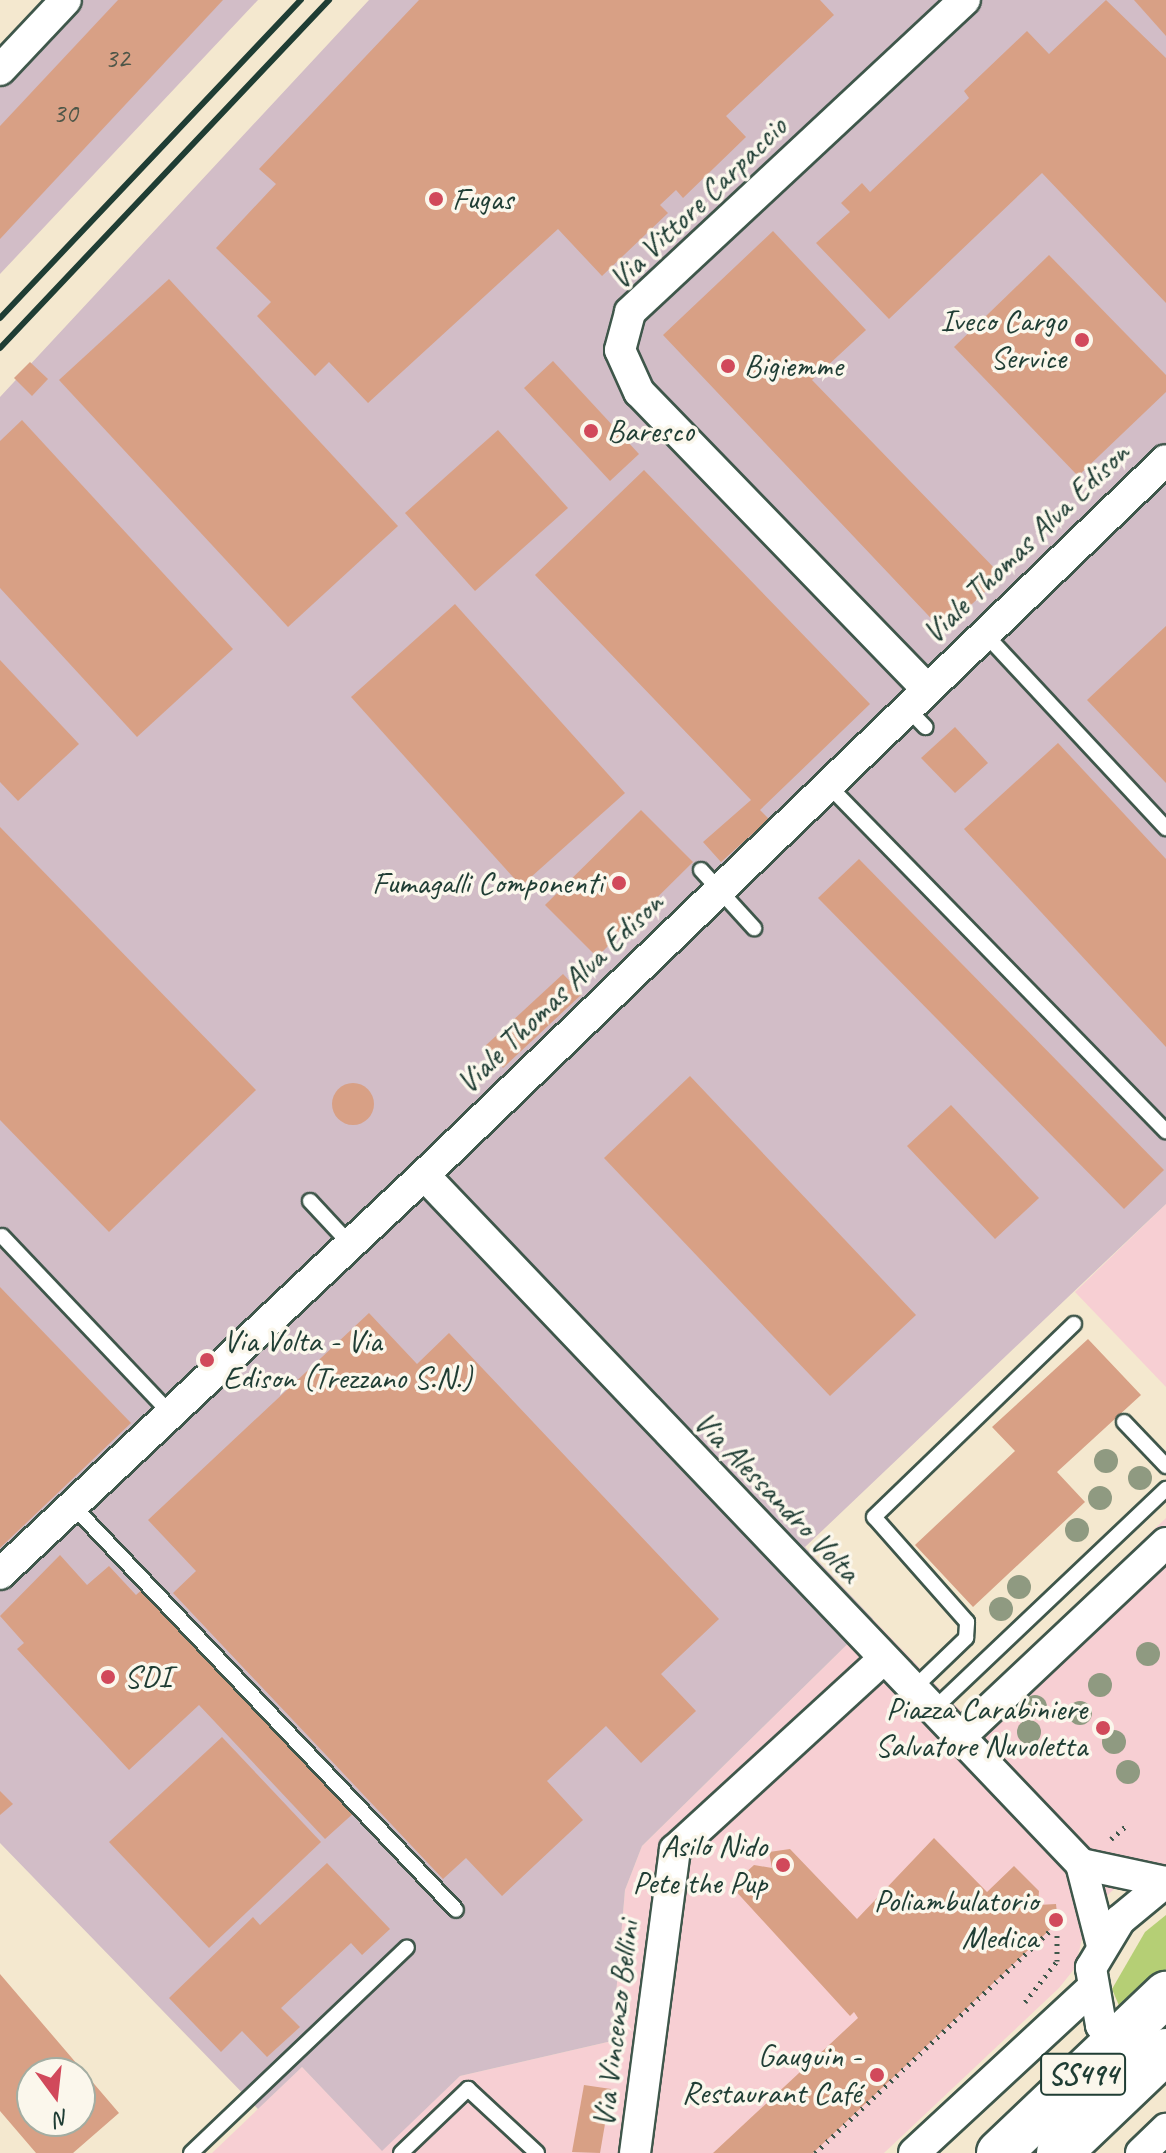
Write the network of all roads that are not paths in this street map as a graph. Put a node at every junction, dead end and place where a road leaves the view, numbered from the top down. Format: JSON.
{"nodes":[{"id":1,"x":66,"y":0,"type":"edge"},
{"id":2,"x":965,"y":0,"type":"edge"},
{"id":3,"x":0,"y":70,"type":"edge"},
{"id":4,"x":1166,"y":460,"type":"edge"},
{"id":5,"x":984,"y":633,"type":"junction"},
{"id":6,"x":919,"y":707,"type":"junction"},
{"id":7,"x":828,"y":785,"type":"junction"},
{"id":8,"x":1166,"y":828,"type":"edge"},
{"id":9,"x":710,"y":880,"type":"junction"},
{"id":10,"x":754,"y":928,"type":"dead end"},
{"id":11,"x":1166,"y":1131,"type":"edge"},
{"id":12,"x":424,"y":1175,"type":"junction"},
{"id":13,"x":310,"y":1201,"type":"dead end"},
{"id":14,"x":2,"y":1236,"type":"dead end"},
{"id":15,"x":350,"y":1244,"type":"junction"},
{"id":16,"x":1074,"y":1324,"type":"dead end"},
{"id":17,"x":171,"y":1414,"type":"junction"},
{"id":18,"x":1124,"y":1422,"type":"dead end"},
{"id":19,"x":1166,"y":1466,"type":"edge"},
{"id":20,"x":1166,"y":1489,"type":"edge"},
{"id":21,"x":74,"y":1507,"type":"junction"},
{"id":22,"x":1166,"y":1543,"type":"edge"},
{"id":23,"x":0,"y":1574,"type":"edge"},
{"id":24,"x":882,"y":1660,"type":"junction"},
{"id":25,"x":923,"y":1699,"type":"junction"},
{"id":26,"x":960,"y":1737,"type":"junction"},
{"id":27,"x":1081,"y":1864,"type":"junction"},
{"id":28,"x":1166,"y":1882,"type":"edge"},
{"id":29,"x":456,"y":1910,"type":"dead end"},
{"id":30,"x":1102,"y":1946,"type":"junction"},
{"id":31,"x":407,"y":1947,"type":"dead end"},
{"id":32,"x":1091,"y":1989,"type":"junction"},
{"id":33,"x":1166,"y":1994,"type":"edge"},
{"id":34,"x":1147,"y":2062,"type":"edge"},
{"id":35,"x":1166,"y":2129,"type":"edge"},
{"id":36,"x":191,"y":2153,"type":"edge"},
{"id":37,"x":401,"y":2153,"type":"edge"},
{"id":38,"x":537,"y":2153,"type":"edge"},
{"id":39,"x":635,"y":2153,"type":"edge"},
{"id":40,"x":914,"y":2153,"type":"edge"},
{"id":41,"x":999,"y":2153,"type":"edge"},
{"id":42,"x":1059,"y":2153,"type":"edge"},
{"id":43,"x":1141,"y":2153,"type":"edge"}],
"edges":[{"from":1,"to":3,"type":"street"},
{"from":2,"to":6,"type":"street","name":"Via Vittore Carpaccio"},
{"from":4,"to":5,"type":"street","name":"Viale Thomas Alva Edison"},
{"from":5,"to":6,"type":"street","name":"Viale Thomas Alva Edison"},
{"from":5,"to":8,"type":"lane"},
{"from":6,"to":7,"type":"street","name":"Viale Thomas Alva Edison"},
{"from":7,"to":9,"type":"street","name":"Viale Thomas Alva Edison"},
{"from":7,"to":11,"type":"lane"},
{"from":9,"to":10,"type":"lane"},
{"from":9,"to":12,"type":"street","name":"Viale Thomas Alva Edison"},
{"from":12,"to":15,"type":"street","name":"Viale Thomas Alva Edison"},
{"from":12,"to":24,"type":"street","name":"Via Alessandro Volta"},
{"from":13,"to":15,"type":"lane"},
{"from":14,"to":17,"type":"lane"},
{"from":15,"to":17,"type":"street","name":"Viale Thomas Alva Edison"},
{"from":16,"to":25,"type":"lane"},
{"from":17,"to":21,"type":"street","name":"Viale Thomas Alva Edison"},
{"from":18,"to":19,"type":"lane"},
{"from":20,"to":25,"type":"lane"},
{"from":21,"to":23,"type":"street","name":"Viale Thomas Alva Edison"},
{"from":21,"to":29,"type":"lane"},
{"from":22,"to":26,"type":"street"},
{"from":24,"to":25,"type":"street","name":"Via Alessandro Volta"},
{"from":24,"to":39,"type":"street","name":"Via Vincenzo Bellini"},
{"from":25,"to":26,"type":"street","name":"Via Alessandro Volta"},
{"from":26,"to":27,"type":"street","name":"Via Alessandro Volta"},
{"from":27,"to":28,"type":"street"},
{"from":27,"to":30,"type":"street","name":"Via Alessandro Volta"},
{"from":28,"to":30,"type":"street"},
{"from":30,"to":32,"type":"street"},
{"from":31,"to":36,"type":"lane"},
{"from":32,"to":34,"type":"street"},
{"from":32,"to":40,"type":"street"},
{"from":33,"to":34,"type":"main road","number":"SS494"},
{"from":34,"to":41,"type":"main road","number":"SS494"},
{"from":34,"to":42,"type":"main road","number":"SS494"},
{"from":35,"to":43,"type":"street"},
{"from":37,"to":38,"type":"lane"}]}
